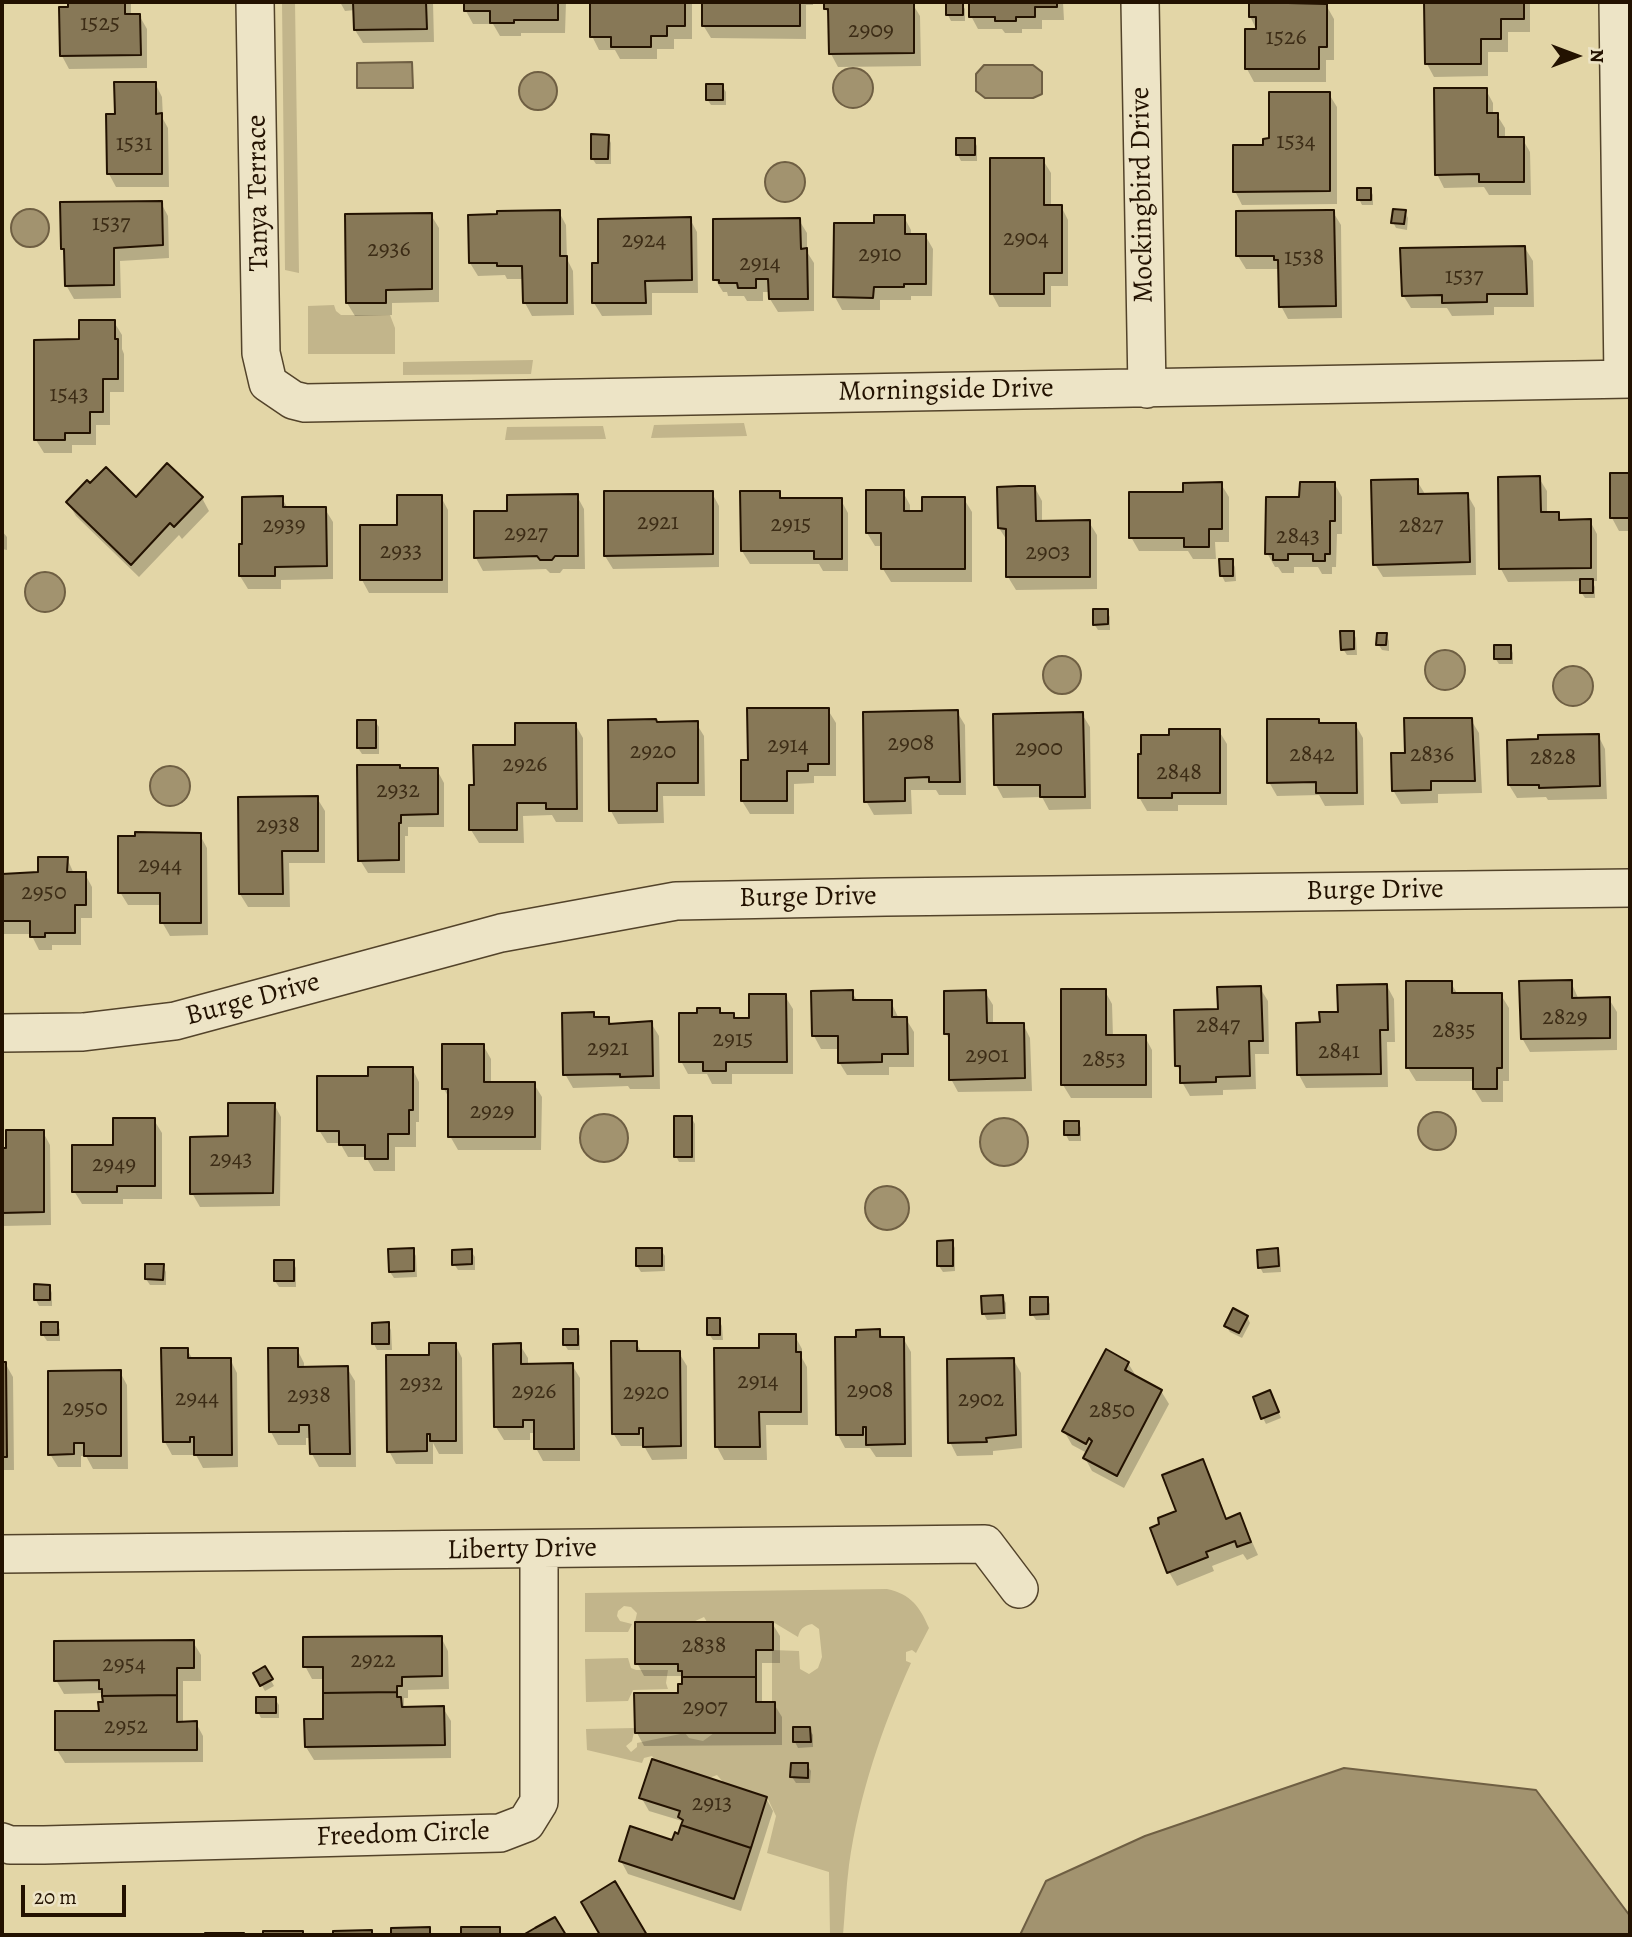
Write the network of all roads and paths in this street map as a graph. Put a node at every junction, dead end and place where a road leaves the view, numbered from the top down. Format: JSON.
{"nodes":[{"id":1,"x":255,"y":2,"type":"edge"},
{"id":2,"x":1140,"y":2,"type":"edge"},
{"id":3,"x":1618,"y":2,"type":"edge"},
{"id":4,"x":1627,"y":379,"type":"edge"},
{"id":5,"x":268,"y":383,"type":"joint"},
{"id":6,"x":1147,"y":389,"type":"junction"},
{"id":7,"x":1630,"y":888,"type":"edge"},
{"id":8,"x":2,"y":1033,"type":"edge"},
{"id":9,"x":539,"y":1550,"type":"junction"},
{"id":10,"x":2,"y":1553,"type":"edge"},
{"id":11,"x":1018,"y":1590,"type":"dead end"},
{"id":12,"x":2,"y":1842,"type":"edge"}],
"edges":[{"from":1,"to":5,"type":"street","name":"Tanya Terrace"},
{"from":2,"to":6,"type":"street","name":"Mockingbird Drive"},
{"from":3,"to":4,"type":"street"},
{"from":4,"to":6,"type":"street","name":"Morningside Drive"},
{"from":5,"to":6,"type":"street","name":"Morningside Drive"},
{"from":7,"to":8,"type":"street","name":"Burge Drive"},
{"from":9,"to":10,"type":"street","name":"Liberty Drive"},
{"from":9,"to":11,"type":"street","name":"Liberty Drive"},
{"from":9,"to":12,"type":"street","name":"Freedom Circle"}]}
